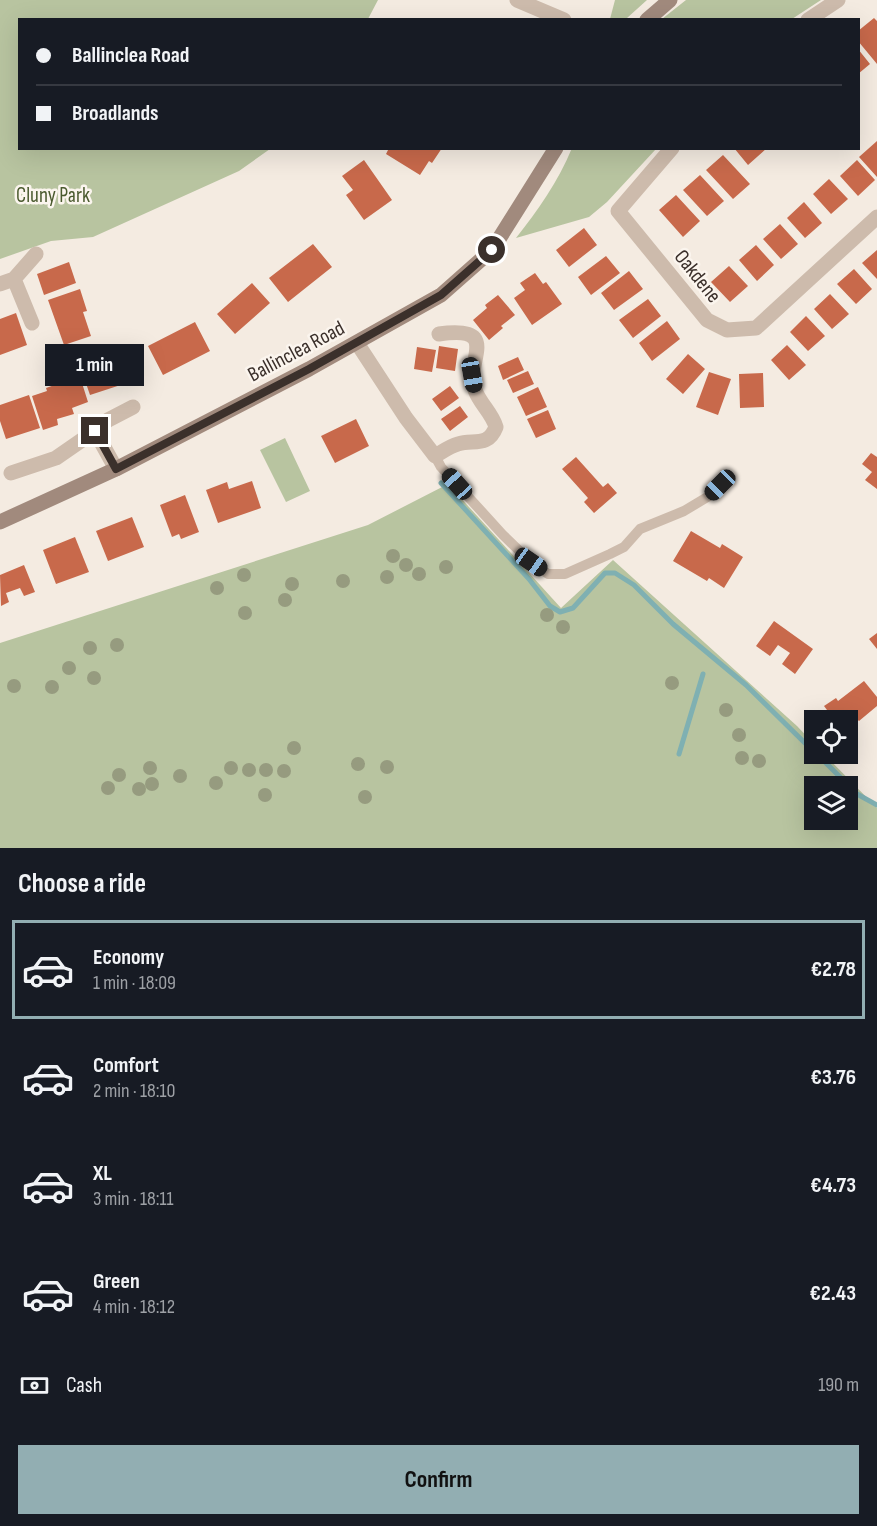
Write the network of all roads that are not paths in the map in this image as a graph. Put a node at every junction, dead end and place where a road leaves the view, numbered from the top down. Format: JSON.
{"nodes":[{"id":1,"x":518,"y":0,"type":"edge"},
{"id":2,"x":670,"y":0,"type":"edge"},
{"id":3,"x":838,"y":0,"type":"edge"},
{"id":4,"x":559,"y":18,"type":"edge"},
{"id":5,"x":649,"y":18,"type":"edge"},
{"id":6,"x":811,"y":18,"type":"edge"},
{"id":7,"x":555,"y":150,"type":"edge"},
{"id":8,"x":670,"y":150,"type":"edge"},
{"id":9,"x":877,"y":217,"type":"edge"},
{"id":10,"x":36,"y":254,"type":"dead end"},
{"id":11,"x":7,"y":282,"type":"edge"},
{"id":12,"x":32,"y":323,"type":"dead end"},
{"id":13,"x":439,"y":334,"type":"dead end"},
{"id":14,"x":357,"y":343,"type":"junction"},
{"id":15,"x":133,"y":407,"type":"dead end"},
{"id":16,"x":95,"y":431,"type":"junction"},
{"id":17,"x":435,"y":456,"type":"junction"},
{"id":18,"x":116,"y":469,"type":"junction"},
{"id":19,"x":11,"y":473,"type":"dead end"},
{"id":20,"x":720,"y":485,"type":"dead end"},
{"id":21,"x":0,"y":522,"type":"edge"}],
"edges":[{"from":1,"to":4,"type":"street"},
{"from":2,"to":5,"type":"street"},
{"from":3,"to":6,"type":"street"},
{"from":7,"to":14,"type":"street","name":"Ballinclea Road"},
{"from":8,"to":9,"type":"street","name":"Oakdene"},
{"from":10,"to":11,"type":"street"},
{"from":11,"to":12,"type":"street"},
{"from":13,"to":17,"type":"street"},
{"from":14,"to":17,"type":"street"},
{"from":14,"to":18,"type":"street","name":"Ballinclea Road"},
{"from":15,"to":16,"type":"street"},
{"from":16,"to":18,"type":"street"},
{"from":16,"to":19,"type":"street"},
{"from":17,"to":20,"type":"lane"},
{"from":18,"to":21,"type":"street","name":"Ballinclea Road"}]}
